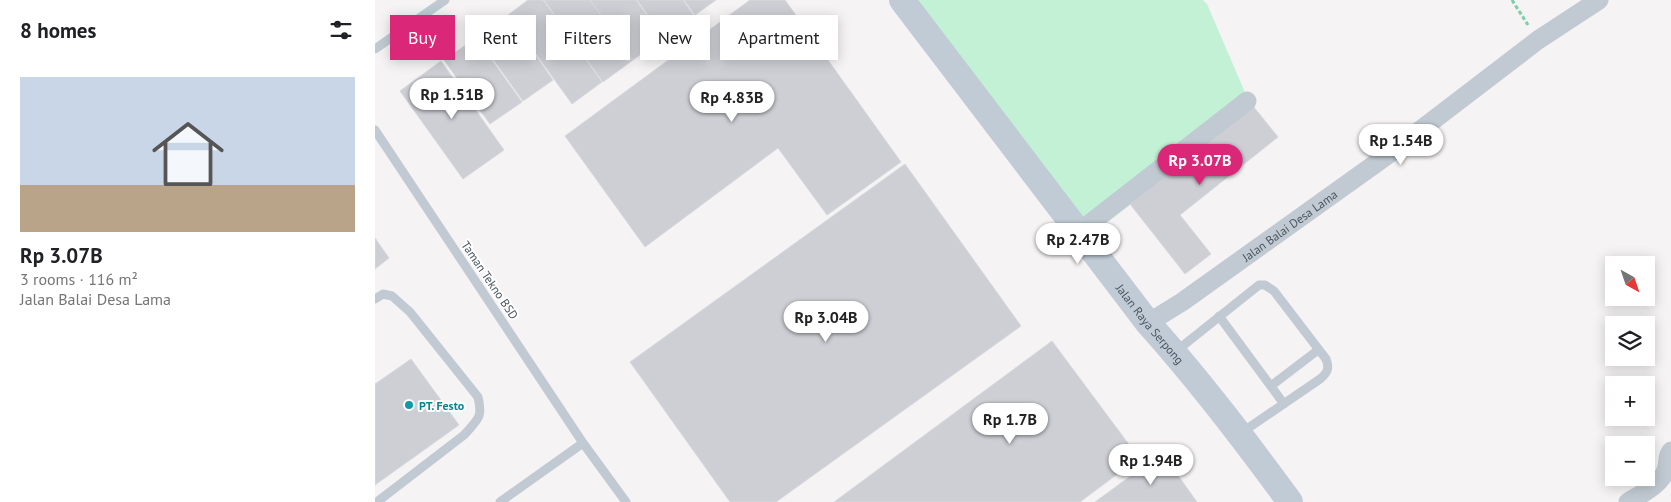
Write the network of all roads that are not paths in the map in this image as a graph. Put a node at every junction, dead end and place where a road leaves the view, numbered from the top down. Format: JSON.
{"nodes":[{"id":1,"x":445,"y":0,"type":"edge"},
{"id":2,"x":902,"y":0,"type":"edge"},
{"id":3,"x":1599,"y":0,"type":"edge"},
{"id":4,"x":375,"y":49,"type":"edge"},
{"id":5,"x":1247,"y":101,"type":"dead end"},
{"id":6,"x":375,"y":130,"type":"edge"},
{"id":7,"x":1079,"y":232,"type":"junction"},
{"id":8,"x":375,"y":299,"type":"edge"},
{"id":9,"x":1219,"y":316,"type":"junction"},
{"id":10,"x":1148,"y":323,"type":"junction"},
{"id":11,"x":1319,"y":350,"type":"junction"},
{"id":12,"x":1175,"y":352,"type":"junction"},
{"id":13,"x":1271,"y":386,"type":"junction"},
{"id":14,"x":1284,"y":404,"type":"junction"},
{"id":15,"x":1240,"y":434,"type":"junction"},
{"id":16,"x":583,"y":443,"type":"junction"},
{"id":17,"x":1671,"y":451,"type":"edge"},
{"id":18,"x":377,"y":502,"type":"edge"},
{"id":19,"x":500,"y":502,"type":"edge"},
{"id":20,"x":626,"y":502,"type":"edge"},
{"id":21,"x":1289,"y":502,"type":"edge"},
{"id":22,"x":1627,"y":502,"type":"edge"}],
"edges":[{"from":1,"to":4,"type":"lane"},
{"from":2,"to":7,"type":"main road","name":"Jalan Raya Serpong"},
{"from":3,"to":10,"type":"street","name":"Jalan Balai Desa Lama"},
{"from":5,"to":7,"type":"street"},
{"from":6,"to":16,"type":"lane","name":"Taman Tekno BSD"},
{"from":7,"to":10,"type":"main road","name":"Jalan Raya Serpong"},
{"from":8,"to":18,"type":"lane"},
{"from":9,"to":11,"type":"lane"},
{"from":9,"to":12,"type":"lane"},
{"from":9,"to":13,"type":"lane"},
{"from":10,"to":12,"type":"main road","name":"Jalan Raya Serpong"},
{"from":11,"to":13,"type":"lane"},
{"from":11,"to":14,"type":"lane"},
{"from":12,"to":15,"type":"main road","name":"Jalan Raya Serpong"},
{"from":13,"to":14,"type":"lane"},
{"from":14,"to":15,"type":"lane"},
{"from":15,"to":21,"type":"main road","name":"Jalan Raya Serpong"},
{"from":16,"to":19,"type":"lane"},
{"from":16,"to":20,"type":"lane","name":"Taman Tekno BSD"},
{"from":17,"to":22,"type":"street"}]}
